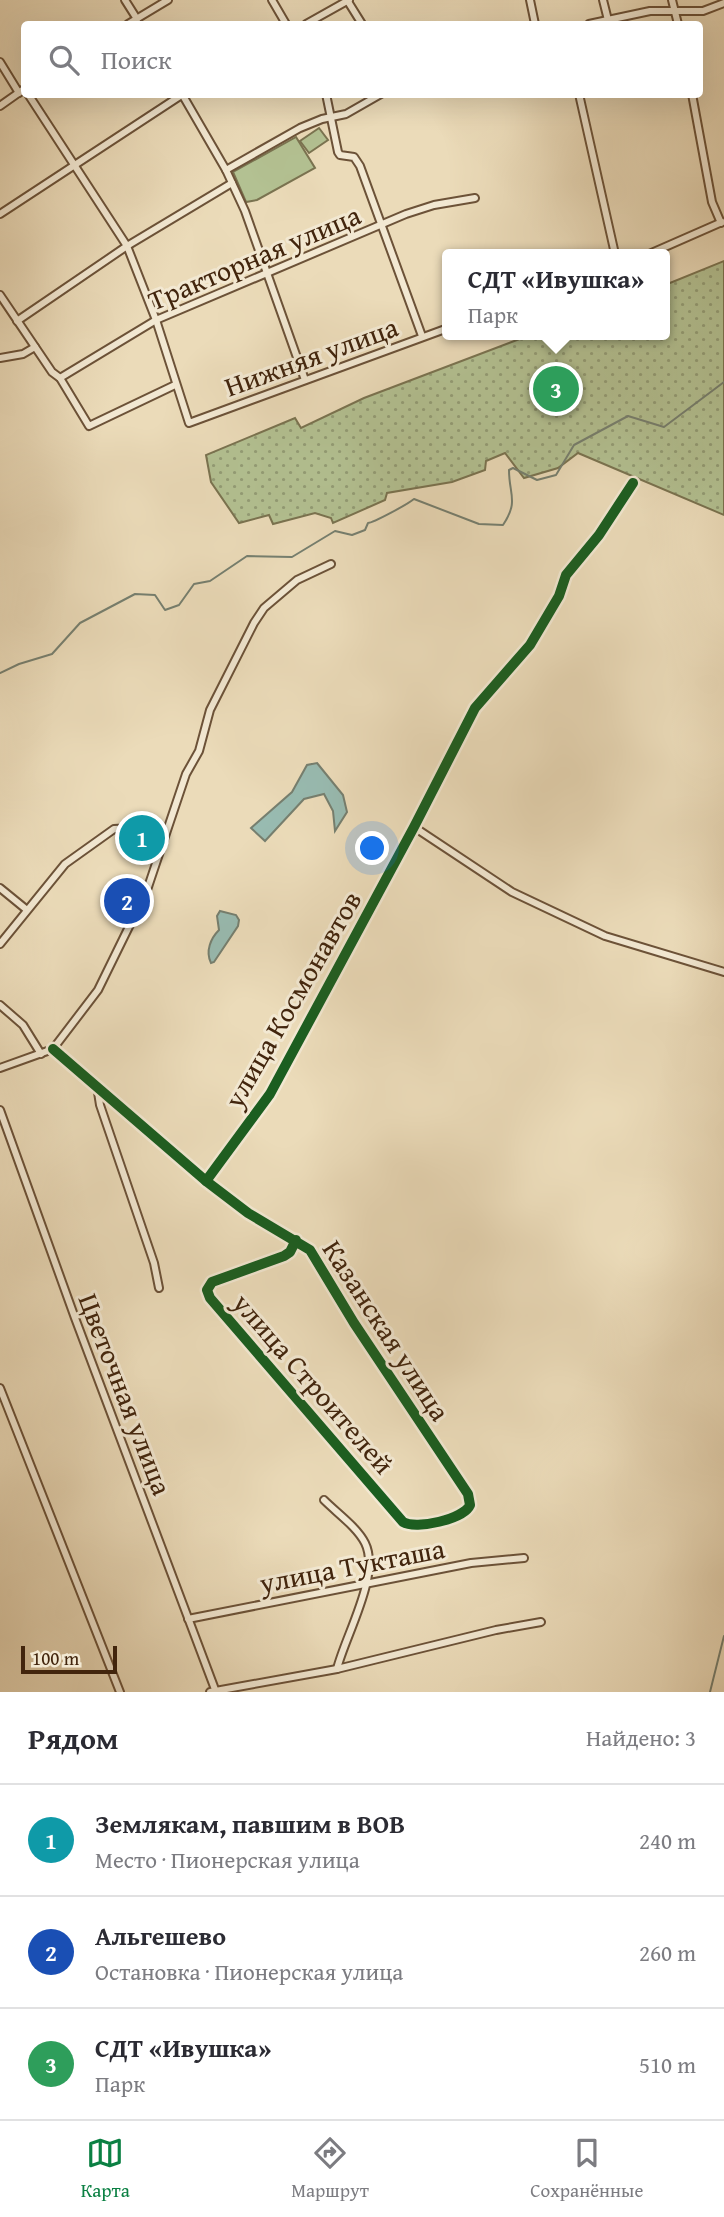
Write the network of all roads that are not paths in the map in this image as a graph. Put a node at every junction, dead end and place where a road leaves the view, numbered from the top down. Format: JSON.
{"nodes":[{"id":1,"x":125,"y":0,"type":"edge"},
{"id":2,"x":168,"y":0,"type":"edge"},
{"id":3,"x":272,"y":0,"type":"edge"},
{"id":4,"x":348,"y":0,"type":"edge"},
{"id":5,"x":530,"y":0,"type":"edge"},
{"id":6,"x":603,"y":0,"type":"edge"},
{"id":7,"x":673,"y":0,"type":"edge"},
{"id":8,"x":724,"y":3,"type":"edge"},
{"id":9,"x":675,"y":10,"type":"junction"},
{"id":10,"x":137,"y":19,"type":"junction"},
{"id":11,"x":608,"y":20,"type":"junction"},
{"id":12,"x":133,"y":21,"type":"edge"},
{"id":13,"x":284,"y":21,"type":"edge"},
{"id":14,"x":311,"y":21,"type":"edge"},
{"id":15,"x":360,"y":21,"type":"edge"},
{"id":16,"x":534,"y":21,"type":"edge"},
{"id":17,"x":603,"y":21,"type":"edge"},
{"id":18,"x":677,"y":21,"type":"edge"},
{"id":19,"x":0,"y":62,"type":"edge"},
{"id":20,"x":21,"y":88,"type":"edge"},
{"id":21,"x":21,"y":91,"type":"edge"},
{"id":22,"x":31,"y":98,"type":"edge"},
{"id":23,"x":178,"y":98,"type":"edge"},
{"id":24,"x":185,"y":98,"type":"edge"},
{"id":25,"x":327,"y":98,"type":"edge"},
{"id":26,"x":374,"y":98,"type":"edge"},
{"id":27,"x":580,"y":98,"type":"edge"},
{"id":28,"x":692,"y":98,"type":"edge"},
{"id":29,"x":0,"y":106,"type":"edge"},
{"id":30,"x":331,"y":118,"type":"junction"},
{"id":31,"x":75,"y":164,"type":"junction"},
{"id":32,"x":226,"y":170,"type":"junction"},
{"id":33,"x":232,"y":183,"type":"junction"},
{"id":34,"x":475,"y":198,"type":"dead end"},
{"id":35,"x":0,"y":214,"type":"edge"},
{"id":36,"x":723,"y":222,"type":"edge"},
{"id":37,"x":381,"y":226,"type":"junction"},
{"id":38,"x":127,"y":246,"type":"junction"},
{"id":39,"x":614,"y":249,"type":"edge"},
{"id":40,"x":661,"y":249,"type":"edge"},
{"id":41,"x":267,"y":272,"type":"junction"},
{"id":42,"x":0,"y":295,"type":"edge"},
{"id":43,"x":156,"y":320,"type":"junction"},
{"id":44,"x":17,"y":321,"type":"junction"},
{"id":45,"x":442,"y":330,"type":"edge"},
{"id":46,"x":422,"y":336,"type":"junction"},
{"id":47,"x":35,"y":347,"type":"junction"},
{"id":48,"x":0,"y":358,"type":"edge"},
{"id":49,"x":60,"y":377,"type":"junction"},
{"id":50,"x":305,"y":380,"type":"junction"},
{"id":51,"x":175,"y":385,"type":"junction"},
{"id":52,"x":634,"y":483,"type":"dead end"},
{"id":53,"x":331,"y":564,"type":"dead end"},
{"id":54,"x":414,"y":827,"type":"junction"},
{"id":55,"x":161,"y":847,"type":"junction"},
{"id":56,"x":0,"y":888,"type":"edge"},
{"id":57,"x":27,"y":911,"type":"junction"},
{"id":58,"x":0,"y":944,"type":"edge"},
{"id":59,"x":724,"y":972,"type":"edge"},
{"id":60,"x":0,"y":1005,"type":"edge"},
{"id":61,"x":53,"y":1049,"type":"junction"},
{"id":62,"x":41,"y":1054,"type":"junction"},
{"id":63,"x":0,"y":1068,"type":"edge"},
{"id":64,"x":97,"y":1086,"type":"junction"},
{"id":65,"x":0,"y":1110,"type":"edge"},
{"id":66,"x":206,"y":1181,"type":"junction"},
{"id":67,"x":296,"y":1240,"type":"junction"},
{"id":68,"x":159,"y":1289,"type":"dead end"},
{"id":69,"x":0,"y":1388,"type":"edge"},
{"id":70,"x":324,"y":1500,"type":"dead end"},
{"id":71,"x":443,"y":1520,"type":"joint"},
{"id":72,"x":524,"y":1558,"type":"dead end"},
{"id":73,"x":366,"y":1584,"type":"junction"},
{"id":74,"x":188,"y":1619,"type":"junction"},
{"id":75,"x":541,"y":1622,"type":"dead end"},
{"id":76,"x":337,"y":1669,"type":"junction"},
{"id":77,"x":120,"y":1692,"type":"edge"},
{"id":78,"x":214,"y":1692,"type":"edge"}],
"edges":[{"from":1,"to":10,"type":"street"},
{"from":2,"to":10,"type":"street"},
{"from":3,"to":13,"type":"street"},
{"from":4,"to":14,"type":"street"},
{"from":4,"to":15,"type":"street"},
{"from":5,"to":16,"type":"street"},
{"from":6,"to":11,"type":"street"},
{"from":7,"to":9,"type":"street"},
{"from":8,"to":9,"type":"street"},
{"from":9,"to":11,"type":"street"},
{"from":9,"to":18,"type":"street"},
{"from":10,"to":12,"type":"street"},
{"from":11,"to":17,"type":"street"},
{"from":19,"to":20,"type":"street"},
{"from":21,"to":29,"type":"street"},
{"from":22,"to":31,"type":"street"},
{"from":23,"to":31,"type":"street"},
{"from":24,"to":32,"type":"street"},
{"from":25,"to":30,"type":"street"},
{"from":26,"to":30,"type":"street"},
{"from":27,"to":39,"type":"street"},
{"from":28,"to":36,"type":"street"},
{"from":30,"to":32,"type":"street"},
{"from":30,"to":37,"type":"street"},
{"from":31,"to":35,"type":"street"},
{"from":31,"to":38,"type":"street"},
{"from":32,"to":33,"type":"street"},
{"from":33,"to":38,"type":"street"},
{"from":33,"to":41,"type":"street"},
{"from":34,"to":37,"type":"street","name":"Тракторная улица"},
{"from":36,"to":40,"type":"street"},
{"from":37,"to":41,"type":"street","name":"Тракторная улица"},
{"from":37,"to":46,"type":"street"},
{"from":38,"to":43,"type":"street"},
{"from":38,"to":44,"type":"street"},
{"from":41,"to":43,"type":"street","name":"Тракторная улица"},
{"from":41,"to":50,"type":"street"},
{"from":42,"to":44,"type":"street"},
{"from":43,"to":49,"type":"street","name":"Тракторная улица"},
{"from":43,"to":51,"type":"street"},
{"from":44,"to":47,"type":"street"},
{"from":45,"to":46,"type":"street","name":"Нижняя улица"},
{"from":46,"to":50,"type":"street","name":"Нижняя улица"},
{"from":47,"to":48,"type":"street"},
{"from":47,"to":49,"type":"street"},
{"from":49,"to":51,"type":"street"},
{"from":50,"to":51,"type":"street","name":"Нижняя улица"},
{"from":52,"to":54,"type":"street","name":"улица Космонавтов"},
{"from":53,"to":55,"type":"street"},
{"from":54,"to":59,"type":"street"},
{"from":54,"to":66,"type":"street","name":"улица Космонавтов"},
{"from":55,"to":57,"type":"street"},
{"from":55,"to":61,"type":"street"},
{"from":56,"to":57,"type":"street"},
{"from":57,"to":58,"type":"street"},
{"from":60,"to":62,"type":"street"},
{"from":61,"to":62,"type":"street"},
{"from":61,"to":64,"type":"street","name":"Казанская улица"},
{"from":62,"to":63,"type":"street"},
{"from":64,"to":66,"type":"street","name":"Казанская улица"},
{"from":64,"to":68,"type":"street"},
{"from":65,"to":74,"type":"street","name":"Цветочная улица"},
{"from":66,"to":67,"type":"street","name":"Казанская улица"},
{"from":67,"to":71,"type":"street","name":"Казанская улица"},
{"from":67,"to":71,"type":"street","name":"улица Строителей"},
{"from":69,"to":77,"type":"street"},
{"from":70,"to":73,"type":"street"},
{"from":72,"to":73,"type":"street","name":"улица Тукташа"},
{"from":73,"to":74,"type":"street","name":"улица Тукташа"},
{"from":73,"to":76,"type":"street"},
{"from":74,"to":78,"type":"street","name":"Цветочная улица"},
{"from":75,"to":76,"type":"street"},
{"from":76,"to":78,"type":"street"}]}
